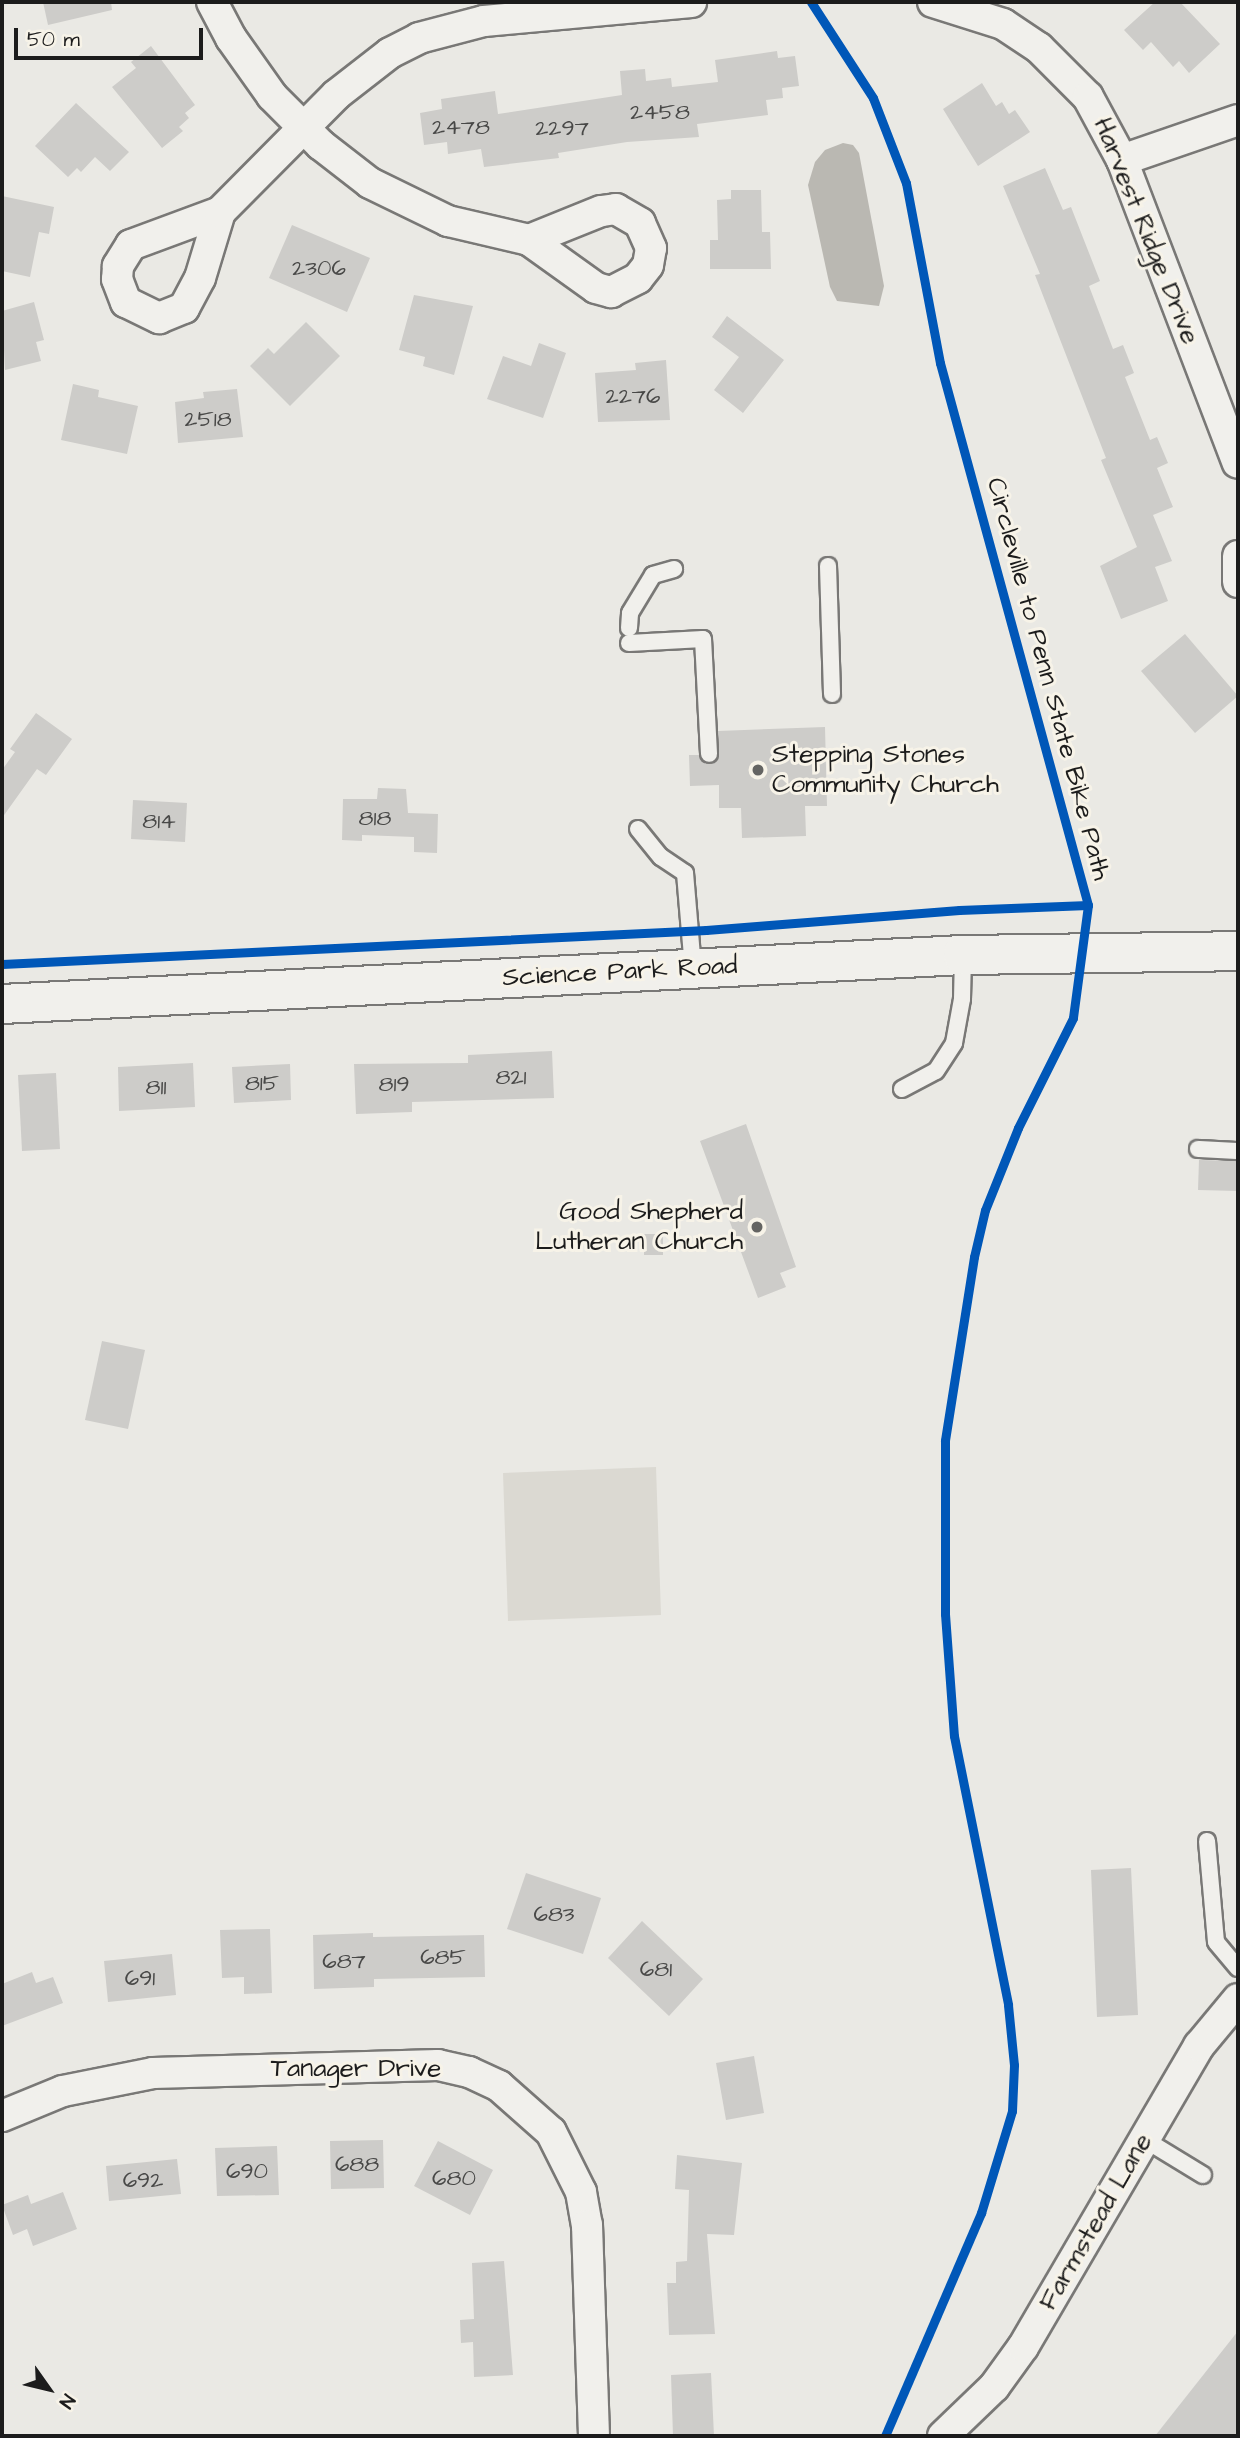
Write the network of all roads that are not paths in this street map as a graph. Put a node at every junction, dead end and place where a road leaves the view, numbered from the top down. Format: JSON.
{"nodes":[{"id":1,"x":212,"y":2,"type":"edge"},
{"id":2,"x":691,"y":2,"type":"edge"},
{"id":3,"x":933,"y":2,"type":"edge"},
{"id":4,"x":1238,"y":120,"type":"edge"},
{"id":5,"x":303,"y":127,"type":"junction"},
{"id":6,"x":1122,"y":160,"type":"junction"},
{"id":7,"x":220,"y":212,"type":"dead end"},
{"id":8,"x":529,"y":240,"type":"dead end"},
{"id":9,"x":1238,"y":463,"type":"edge"},
{"id":10,"x":1238,"y":556,"type":"edge"},
{"id":11,"x":828,"y":566,"type":"dead end"},
{"id":12,"x":674,"y":569,"type":"dead end"},
{"id":13,"x":1238,"y":582,"type":"edge"},
{"id":14,"x":832,"y":694,"type":"dead end"},
{"id":15,"x":709,"y":754,"type":"dead end"},
{"id":16,"x":638,"y":829,"type":"dead end"},
{"id":17,"x":1238,"y":951,"type":"edge"},
{"id":18,"x":963,"y":955,"type":"junction"},
{"id":19,"x":694,"y":969,"type":"junction"},
{"id":20,"x":2,"y":1004,"type":"edge"},
{"id":21,"x":902,"y":1089,"type":"dead end"},
{"id":22,"x":1198,"y":1149,"type":"dead end"},
{"id":23,"x":1238,"y":1151,"type":"edge"},
{"id":24,"x":1207,"y":1841,"type":"dead end"},
{"id":25,"x":1238,"y":1968,"type":"edge"},
{"id":26,"x":1238,"y":1999,"type":"edge"},
{"id":27,"x":2,"y":2116,"type":"edge"},
{"id":28,"x":1144,"y":2140,"type":"junction"},
{"id":29,"x":1203,"y":2175,"type":"dead end"},
{"id":30,"x":594,"y":2436,"type":"edge"},
{"id":31,"x":943,"y":2436,"type":"edge"}],
"edges":[{"from":1,"to":5,"type":"street"},
{"from":2,"to":5,"type":"street"},
{"from":3,"to":6,"type":"street","name":"Harvest Ridge Drive"},
{"from":4,"to":6,"type":"street"},
{"from":5,"to":7,"type":"street"},
{"from":5,"to":8,"type":"street"},
{"from":6,"to":9,"type":"street","name":"Harvest Ridge Drive"},
{"from":10,"to":13,"type":"street"},
{"from":11,"to":14,"type":"lane"},
{"from":12,"to":15,"type":"lane"},
{"from":16,"to":19,"type":"lane"},
{"from":17,"to":18,"type":"main road","name":"Science Park Road"},
{"from":18,"to":19,"type":"main road","name":"Science Park Road"},
{"from":18,"to":21,"type":"lane"},
{"from":19,"to":20,"type":"main road","name":"Science Park Road"},
{"from":22,"to":23,"type":"lane"},
{"from":24,"to":25,"type":"lane"},
{"from":26,"to":28,"type":"street","name":"Farmstead Lane"},
{"from":27,"to":30,"type":"street","name":"Tanager Drive"},
{"from":28,"to":29,"type":"lane"},
{"from":28,"to":31,"type":"street","name":"Farmstead Lane"}]}
